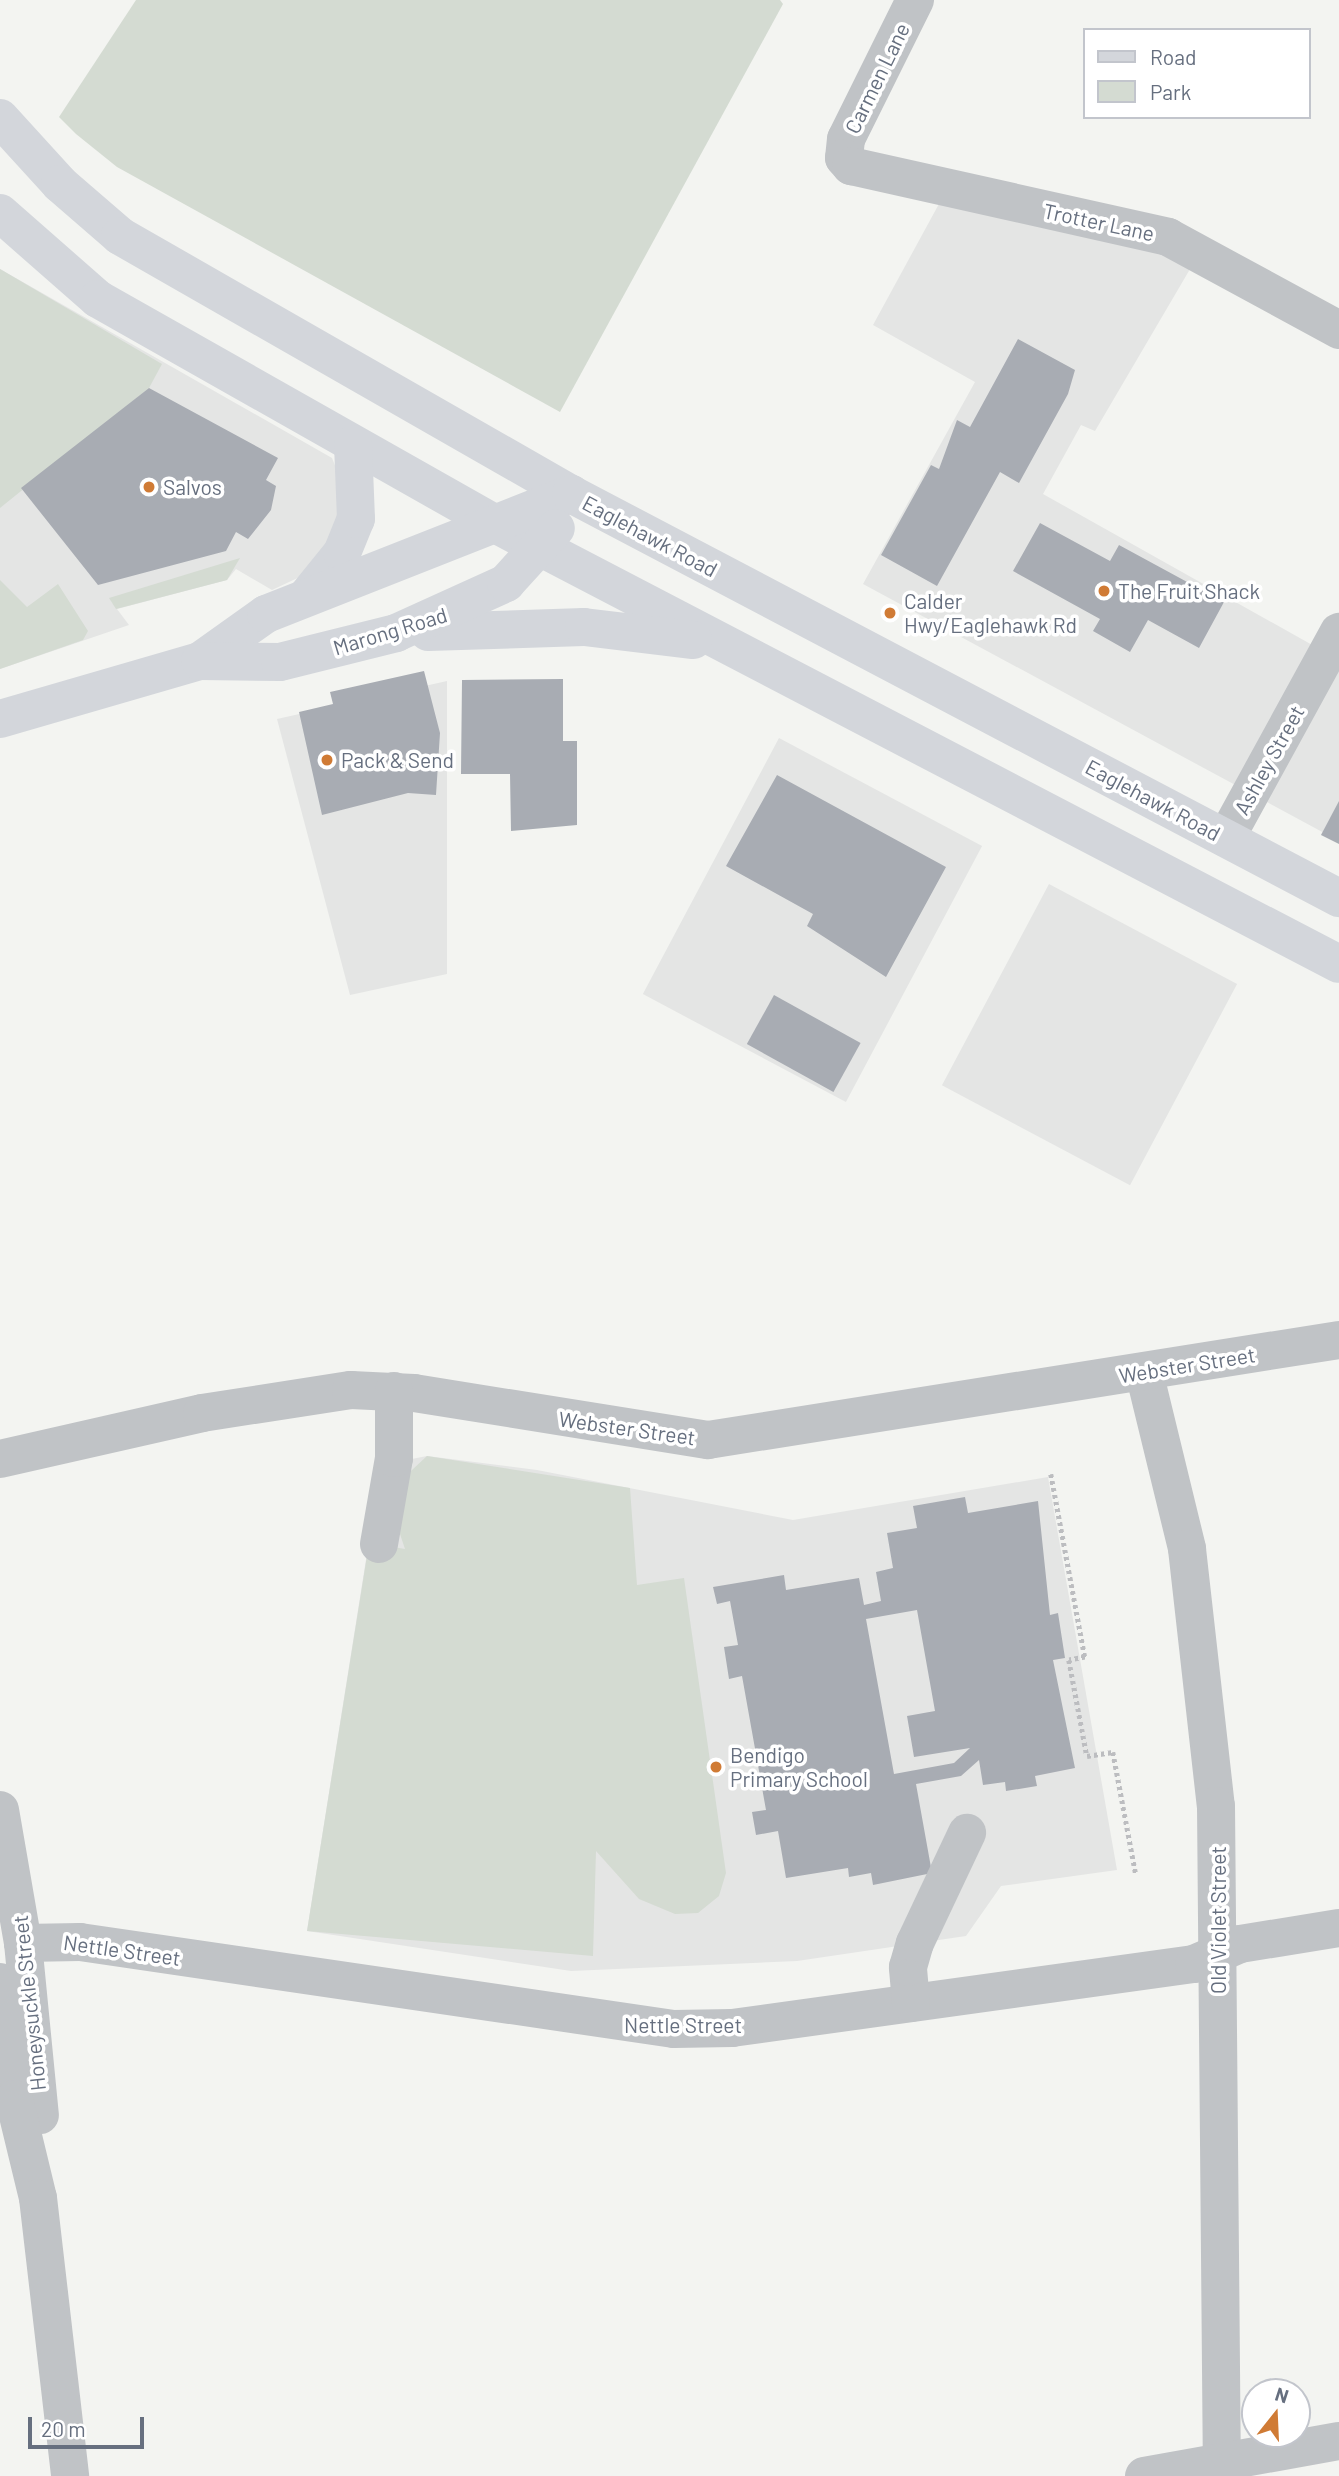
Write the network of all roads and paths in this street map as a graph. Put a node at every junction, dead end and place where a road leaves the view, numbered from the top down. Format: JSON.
{"nodes":[{"id":1,"x":915,"y":0,"type":"edge"},
{"id":2,"x":0,"y":118,"type":"edge"},
{"id":3,"x":844,"y":158,"type":"joint"},
{"id":4,"x":0,"y":213,"type":"edge"},
{"id":5,"x":1339,"y":330,"type":"edge"},
{"id":6,"x":353,"y":444,"type":"junction"},
{"id":7,"x":574,"y":495,"type":"junction"},
{"id":8,"x":499,"y":526,"type":"junction"},
{"id":9,"x":541,"y":548,"type":"junction"},
{"id":10,"x":308,"y":595,"type":"junction"},
{"id":11,"x":1339,"y":632,"type":"edge"},
{"id":12,"x":396,"y":634,"type":"junction"},
{"id":13,"x":752,"y":657,"type":"junction"},
{"id":14,"x":200,"y":661,"type":"junction"},
{"id":15,"x":0,"y":719,"type":"edge"},
{"id":16,"x":1226,"y":838,"type":"junction"},
{"id":17,"x":1199,"y":890,"type":"junction"},
{"id":18,"x":1339,"y":898,"type":"edge"},
{"id":19,"x":1339,"y":964,"type":"edge"},
{"id":20,"x":1339,"y":1340,"type":"edge"},
{"id":21,"x":1144,"y":1372,"type":"junction"},
{"id":22,"x":394,"y":1391,"type":"junction"},
{"id":23,"x":0,"y":1459,"type":"edge"},
{"id":24,"x":1051,"y":1474,"type":"dead end"},
{"id":25,"x":379,"y":1544,"type":"dead end"},
{"id":26,"x":0,"y":1810,"type":"edge"},
{"id":27,"x":967,"y":1833,"type":"dead end"},
{"id":28,"x":1136,"y":1875,"type":"dead end"},
{"id":29,"x":1339,"y":1928,"type":"edge"},
{"id":30,"x":23,"y":1943,"type":"junction"},
{"id":31,"x":1218,"y":1956,"type":"junction"},
{"id":32,"x":0,"y":1982,"type":"edge"},
{"id":33,"x":911,"y":2003,"type":"junction"},
{"id":34,"x":37,"y":2198,"type":"junction"},
{"id":35,"x":1339,"y":2441,"type":"edge"},
{"id":36,"x":1222,"y":2468,"type":"edge"},
{"id":37,"x":70,"y":2476,"type":"edge"},
{"id":38,"x":1144,"y":2476,"type":"edge"}],
"edges":[{"from":1,"to":3,"type":"street","name":"Carmen Lane"},
{"from":2,"to":7,"type":"main road","name":"Eaglehawk Road"},
{"from":3,"to":5,"type":"street","name":"Trotter Lane"},
{"from":4,"to":6,"type":"main road"},
{"from":6,"to":8,"type":"main road"},
{"from":6,"to":10,"type":"main road"},
{"from":7,"to":8,"type":"main road","name":"Marong Road"},
{"from":7,"to":9,"type":"main road","name":"Marong Road"},
{"from":7,"to":16,"type":"main road","name":"Eaglehawk Road"},
{"from":8,"to":9,"type":"main road"},
{"from":8,"to":10,"type":"main road","name":"Marong Road"},
{"from":9,"to":12,"type":"main road","name":"Marong Road"},
{"from":9,"to":13,"type":"main road"},
{"from":10,"to":14,"type":"main road","name":"Marong Road"},
{"from":11,"to":16,"type":"street","name":"Ashley Street"},
{"from":12,"to":13,"type":"main road"},
{"from":12,"to":14,"type":"main road","name":"Marong Road"},
{"from":13,"to":17,"type":"main road"},
{"from":14,"to":15,"type":"main road","name":"Marong Road"},
{"from":16,"to":17,"type":"main road","name":"Ashley Street"},
{"from":16,"to":18,"type":"main road","name":"Eaglehawk Road"},
{"from":17,"to":19,"type":"main road"},
{"from":20,"to":21,"type":"street","name":"Webster Street"},
{"from":21,"to":22,"type":"street","name":"Webster Street"},
{"from":21,"to":31,"type":"street","name":"Old Violet Street"},
{"from":22,"to":23,"type":"street","name":"Webster Street"},
{"from":22,"to":25,"type":"street"},
{"from":24,"to":28,"type":"path"},
{"from":26,"to":30,"type":"street","name":"Honeysuckle Street"},
{"from":27,"to":33,"type":"street"},
{"from":29,"to":31,"type":"street","name":"Nettle Street"},
{"from":30,"to":33,"type":"street","name":"Nettle Street"},
{"from":30,"to":34,"type":"street","name":"Honeysuckle Street"},
{"from":31,"to":33,"type":"street","name":"Nettle Street"},
{"from":31,"to":36,"type":"street","name":"Old Violet Street"},
{"from":32,"to":34,"type":"street","name":"Honeysuckle Street"},
{"from":34,"to":37,"type":"street","name":"Honeysuckle Street"},
{"from":35,"to":36,"type":"street"},
{"from":36,"to":38,"type":"street"}]}
